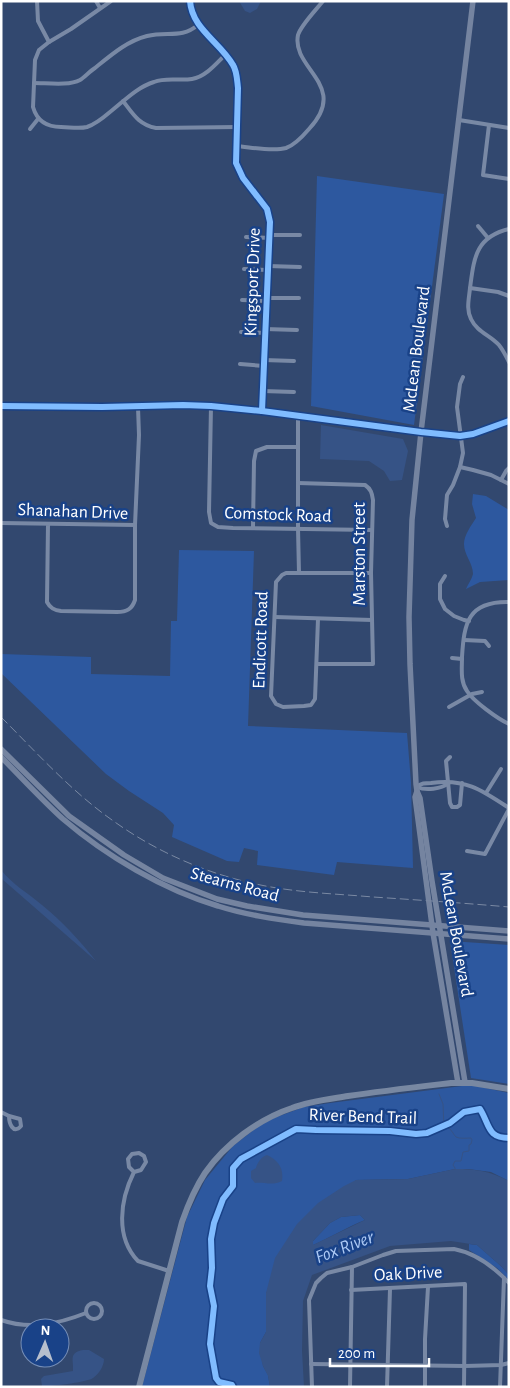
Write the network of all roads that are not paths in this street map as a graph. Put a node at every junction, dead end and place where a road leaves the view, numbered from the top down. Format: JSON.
{"nodes":[{"id":1,"x":37,"y":1,"type":"edge"},
{"id":2,"x":96,"y":1,"type":"edge"},
{"id":3,"x":111,"y":1,"type":"edge"},
{"id":4,"x":190,"y":1,"type":"edge"},
{"id":5,"x":323,"y":1,"type":"edge"},
{"id":6,"x":473,"y":1,"type":"edge"},
{"id":7,"x":100,"y":8,"type":"junction"},
{"id":8,"x":198,"y":25,"type":"junction"},
{"id":9,"x":48,"y":42,"type":"junction"},
{"id":10,"x":225,"y":55,"type":"junction"},
{"id":11,"x":34,"y":83,"type":"junction"},
{"id":12,"x":123,"y":102,"type":"junction"},
{"id":13,"x":38,"y":119,"type":"junction"},
{"id":14,"x":459,"y":120,"type":"junction"},
{"id":15,"x":489,"y":125,"type":"junction"},
{"id":16,"x":237,"y":127,"type":"junction"},
{"id":17,"x":509,"y":128,"type":"edge"},
{"id":18,"x":30,"y":129,"type":"dead end"},
{"id":19,"x":236,"y":146,"type":"junction"},
{"id":20,"x":509,"y":179,"type":"edge"},
{"id":21,"x":478,"y":226,"type":"dead end"},
{"id":22,"x":509,"y":229,"type":"edge"},
{"id":23,"x":270,"y":236,"type":"junction"},
{"id":24,"x":300,"y":236,"type":"dead end"},
{"id":25,"x":246,"y":237,"type":"dead end"},
{"id":26,"x":488,"y":238,"type":"junction"},
{"id":27,"x":300,"y":267,"type":"dead end"},
{"id":28,"x":268,"y":268,"type":"junction"},
{"id":29,"x":244,"y":269,"type":"dead end"},
{"id":30,"x":470,"y":288,"type":"junction"},
{"id":31,"x":509,"y":296,"type":"edge"},
{"id":32,"x":299,"y":298,"type":"dead end"},
{"id":33,"x":267,"y":299,"type":"junction"},
{"id":34,"x":242,"y":300,"type":"dead end"},
{"id":35,"x":297,"y":330,"type":"dead end"},
{"id":36,"x":265,"y":331,"type":"junction"},
{"id":37,"x":240,"y":332,"type":"dead end"},
{"id":38,"x":264,"y":360,"type":"junction"},
{"id":39,"x":294,"y":361,"type":"dead end"},
{"id":40,"x":509,"y":362,"type":"edge"},
{"id":41,"x":240,"y":364,"type":"dead end"},
{"id":42,"x":264,"y":366,"type":"junction"},
{"id":43,"x":464,"y":377,"type":"dead end"},
{"id":44,"x":263,"y":390,"type":"junction"},
{"id":45,"x":294,"y":392,"type":"dead end"},
{"id":46,"x":1,"y":406,"type":"edge"},
{"id":47,"x":211,"y":406,"type":"junction"},
{"id":48,"x":138,"y":407,"type":"junction"},
{"id":49,"x":262,"y":411,"type":"junction"},
{"id":50,"x":298,"y":415,"type":"junction"},
{"id":51,"x":509,"y":421,"type":"edge"},
{"id":52,"x":421,"y":432,"type":"junction"},
{"id":53,"x":460,"y":436,"type":"junction"},
{"id":54,"x":298,"y":446,"type":"junction"},
{"id":55,"x":460,"y":467,"type":"junction"},
{"id":56,"x":509,"y":468,"type":"edge"},
{"id":57,"x":501,"y":480,"type":"junction"},
{"id":58,"x":298,"y":483,"type":"junction"},
{"id":59,"x":509,"y":484,"type":"edge"},
{"id":60,"x":1,"y":523,"type":"edge"},
{"id":61,"x":48,"y":524,"type":"junction"},
{"id":62,"x":136,"y":525,"type":"junction"},
{"id":63,"x":447,"y":526,"type":"dead end"},
{"id":64,"x":253,"y":528,"type":"junction"},
{"id":65,"x":298,"y":528,"type":"junction"},
{"id":66,"x":372,"y":530,"type":"junction"},
{"id":67,"x":299,"y":573,"type":"junction"},
{"id":68,"x":371,"y":573,"type":"junction"},
{"id":69,"x":446,"y":576,"type":"dead end"},
{"id":70,"x":509,"y":602,"type":"edge"},
{"id":71,"x":275,"y":617,"type":"junction"},
{"id":72,"x":318,"y":619,"type":"junction"},
{"id":73,"x":372,"y":620,"type":"junction"},
{"id":74,"x":469,"y":621,"type":"junction"},
{"id":75,"x":464,"y":640,"type":"junction"},
{"id":76,"x":489,"y":646,"type":"dead end"},
{"id":77,"x":452,"y":658,"type":"dead end"},
{"id":78,"x":462,"y":659,"type":"junction"},
{"id":79,"x":317,"y":664,"type":"junction"},
{"id":80,"x":482,"y":692,"type":"dead end"},
{"id":81,"x":470,"y":695,"type":"junction"},
{"id":82,"x":449,"y":708,"type":"dead end"},
{"id":83,"x":509,"y":724,"type":"edge"},
{"id":84,"x":1,"y":749,"type":"edge"},
{"id":85,"x":1,"y":757,"type":"edge"},
{"id":86,"x":450,"y":757,"type":"dead end"},
{"id":87,"x":501,"y":769,"type":"dead end"},
{"id":88,"x":449,"y":783,"type":"junction"},
{"id":89,"x":462,"y":783,"type":"junction"},
{"id":90,"x":417,"y":789,"type":"junction"},
{"id":91,"x":486,"y":793,"type":"junction"},
{"id":92,"x":509,"y":808,"type":"edge"},
{"id":93,"x":467,"y":851,"type":"dead end"},
{"id":94,"x":432,"y":925,"type":"junction"},
{"id":95,"x":440,"y":926,"type":"junction"},
{"id":96,"x":509,"y":931,"type":"edge"},
{"id":97,"x":433,"y":934,"type":"junction"},
{"id":98,"x":442,"y":934,"type":"junction"},
{"id":99,"x":509,"y":939,"type":"edge"},
{"id":100,"x":462,"y":1082,"type":"junction"},
{"id":101,"x":509,"y":1089,"type":"edge"},
{"id":102,"x":1,"y":1112,"type":"edge"},
{"id":103,"x":9,"y":1116,"type":"dead end"},
{"id":104,"x":134,"y":1172,"type":"junction"},
{"id":105,"x":352,"y":1267,"type":"junction"},
{"id":106,"x":169,"y":1271,"type":"junction"},
{"id":107,"x":504,"y":1278,"type":"junction"},
{"id":108,"x":509,"y":1283,"type":"edge"},
{"id":109,"x":428,"y":1287,"type":"junction"},
{"id":110,"x":390,"y":1289,"type":"junction"},
{"id":111,"x":351,"y":1290,"type":"junction"},
{"id":112,"x":86,"y":1313,"type":"junction"},
{"id":113,"x":1,"y":1320,"type":"edge"},
{"id":114,"x":509,"y":1362,"type":"edge"},
{"id":115,"x":311,"y":1364,"type":"junction"},
{"id":116,"x":350,"y":1364,"type":"junction"},
{"id":117,"x":387,"y":1365,"type":"junction"},
{"id":118,"x":425,"y":1365,"type":"junction"},
{"id":119,"x":500,"y":1365,"type":"junction"},
{"id":120,"x":465,"y":1366,"type":"junction"},
{"id":121,"x":139,"y":1387,"type":"edge"},
{"id":122,"x":312,"y":1387,"type":"edge"},
{"id":123,"x":350,"y":1387,"type":"edge"},
{"id":124,"x":387,"y":1387,"type":"edge"},
{"id":125,"x":425,"y":1387,"type":"edge"},
{"id":126,"x":464,"y":1387,"type":"edge"},
{"id":127,"x":500,"y":1387,"type":"edge"}],
"edges":[{"from":1,"to":9,"type":"street"},
{"from":2,"to":7,"type":"street"},
{"from":3,"to":7,"type":"street"},
{"from":4,"to":8,"type":"street","name":"Kingsport Drive"},
{"from":5,"to":19,"type":"street"},
{"from":6,"to":14,"type":"main road","name":"McLean Boulevard"},
{"from":7,"to":9,"type":"street"},
{"from":8,"to":10,"type":"street","name":"Kingsport Drive"},
{"from":8,"to":11,"type":"street"},
{"from":9,"to":11,"type":"street"},
{"from":10,"to":12,"type":"street"},
{"from":10,"to":16,"type":"street","name":"Kingsport Drive"},
{"from":11,"to":13,"type":"street"},
{"from":12,"to":13,"type":"street"},
{"from":12,"to":16,"type":"street"},
{"from":13,"to":18,"type":"street"},
{"from":14,"to":15,"type":"street"},
{"from":14,"to":52,"type":"main road","name":"McLean Boulevard"},
{"from":15,"to":17,"type":"street"},
{"from":15,"to":20,"type":"street"},
{"from":16,"to":19,"type":"street","name":"Kingsport Drive"},
{"from":19,"to":23,"type":"street","name":"Kingsport Drive"},
{"from":21,"to":26,"type":"street"},
{"from":22,"to":26,"type":"street"},
{"from":23,"to":24,"type":"street"},
{"from":23,"to":25,"type":"street"},
{"from":23,"to":28,"type":"street","name":"Kingsport Drive"},
{"from":26,"to":30,"type":"street"},
{"from":27,"to":28,"type":"street"},
{"from":28,"to":29,"type":"street"},
{"from":28,"to":33,"type":"street","name":"Kingsport Drive"},
{"from":30,"to":31,"type":"street"},
{"from":30,"to":40,"type":"street"},
{"from":32,"to":33,"type":"street"},
{"from":33,"to":34,"type":"street"},
{"from":33,"to":36,"type":"street","name":"Kingsport Drive"},
{"from":35,"to":36,"type":"street"},
{"from":36,"to":37,"type":"street"},
{"from":36,"to":38,"type":"street","name":"Kingsport Drive"},
{"from":38,"to":39,"type":"street"},
{"from":38,"to":42,"type":"street","name":"Kingsport Drive"},
{"from":41,"to":42,"type":"street"},
{"from":42,"to":44,"type":"street","name":"Kingsport Drive"},
{"from":43,"to":53,"type":"street"},
{"from":44,"to":45,"type":"street"},
{"from":44,"to":49,"type":"street","name":"Kingsport Drive"},
{"from":46,"to":48,"type":"street"},
{"from":47,"to":48,"type":"street"},
{"from":47,"to":49,"type":"street"},
{"from":47,"to":64,"type":"street","name":"Comstock Road"},
{"from":48,"to":62,"type":"street"},
{"from":49,"to":50,"type":"street"},
{"from":50,"to":52,"type":"street"},
{"from":50,"to":54,"type":"street"},
{"from":51,"to":53,"type":"street"},
{"from":52,"to":53,"type":"street"},
{"from":52,"to":90,"type":"main road","name":"McLean Boulevard"},
{"from":53,"to":55,"type":"street"},
{"from":54,"to":58,"type":"street"},
{"from":54,"to":64,"type":"street"},
{"from":55,"to":57,"type":"street"},
{"from":55,"to":63,"type":"street"},
{"from":56,"to":57,"type":"street"},
{"from":57,"to":59,"type":"street"},
{"from":58,"to":65,"type":"street"},
{"from":58,"to":66,"type":"street","name":"Marston Street"},
{"from":60,"to":61,"type":"street","name":"Shanahan Drive"},
{"from":61,"to":62,"type":"street","name":"Shanahan Drive"},
{"from":61,"to":62,"type":"street","name":"Shanahan Drive"},
{"from":64,"to":65,"type":"street","name":"Comstock Road"},
{"from":65,"to":66,"type":"street","name":"Comstock Road"},
{"from":65,"to":67,"type":"street"},
{"from":66,"to":68,"type":"street","name":"Marston Street"},
{"from":67,"to":68,"type":"street","name":"Endicott Road"},
{"from":67,"to":71,"type":"street","name":"Endicott Road"},
{"from":68,"to":73,"type":"street","name":"Marston Street"},
{"from":69,"to":74,"type":"street"},
{"from":70,"to":74,"type":"street"},
{"from":71,"to":72,"type":"street"},
{"from":71,"to":79,"type":"street","name":"Endicott Road"},
{"from":72,"to":73,"type":"street"},
{"from":72,"to":79,"type":"street","name":"Endicott Road"},
{"from":73,"to":79,"type":"street","name":"Marston Street"},
{"from":74,"to":75,"type":"street"},
{"from":75,"to":76,"type":"street"},
{"from":75,"to":78,"type":"street"},
{"from":77,"to":78,"type":"street"},
{"from":78,"to":81,"type":"street"},
{"from":80,"to":81,"type":"street"},
{"from":81,"to":82,"type":"street"},
{"from":81,"to":83,"type":"street"},
{"from":84,"to":94,"type":"main road","name":"Stearns Road"},
{"from":85,"to":97,"type":"main road","name":"Stearns Road"},
{"from":86,"to":88,"type":"street"},
{"from":87,"to":91,"type":"street"},
{"from":88,"to":89,"type":"street"},
{"from":88,"to":89,"type":"street"},
{"from":88,"to":90,"type":"street"},
{"from":89,"to":91,"type":"street"},
{"from":90,"to":94,"type":"main road","name":"McLean Boulevard"},
{"from":90,"to":95,"type":"main road","name":"McLean Boulevard"},
{"from":91,"to":92,"type":"street"},
{"from":92,"to":93,"type":"street"},
{"from":94,"to":95,"type":"main road","name":"Stearns Road"},
{"from":94,"to":97,"type":"main road","name":"McLean Boulevard"},
{"from":95,"to":96,"type":"main road","name":"Stearns Road"},
{"from":95,"to":98,"type":"main road","name":"McLean Boulevard"},
{"from":97,"to":98,"type":"main road","name":"Stearns Road"},
{"from":97,"to":100,"type":"main road","name":"McLean Boulevard"},
{"from":98,"to":99,"type":"main road","name":"Stearns Road"},
{"from":98,"to":100,"type":"main road","name":"McLean Boulevard"},
{"from":100,"to":101,"type":"main road"},
{"from":100,"to":106,"type":"main road"},
{"from":102,"to":103,"type":"street"},
{"from":104,"to":104,"type":"street"},
{"from":104,"to":106,"type":"street"},
{"from":105,"to":107,"type":"street"},
{"from":105,"to":111,"type":"street"},
{"from":105,"to":115,"type":"street"},
{"from":106,"to":121,"type":"main road"},
{"from":107,"to":108,"type":"street"},
{"from":107,"to":119,"type":"street"},
{"from":109,"to":110,"type":"street","name":"Oak Drive"},
{"from":109,"to":118,"type":"street"},
{"from":109,"to":120,"type":"street","name":"Oak Drive"},
{"from":110,"to":111,"type":"street","name":"Oak Drive"},
{"from":110,"to":117,"type":"street"},
{"from":111,"to":116,"type":"street"},
{"from":112,"to":112,"type":"street"},
{"from":112,"to":113,"type":"street"},
{"from":114,"to":119,"type":"street"},
{"from":115,"to":116,"type":"street"},
{"from":115,"to":122,"type":"street"},
{"from":116,"to":117,"type":"street"},
{"from":116,"to":123,"type":"street"},
{"from":117,"to":118,"type":"street"},
{"from":117,"to":124,"type":"street"},
{"from":118,"to":120,"type":"street"},
{"from":118,"to":125,"type":"street"},
{"from":119,"to":120,"type":"street"},
{"from":119,"to":127,"type":"street"},
{"from":120,"to":126,"type":"street"}]}
